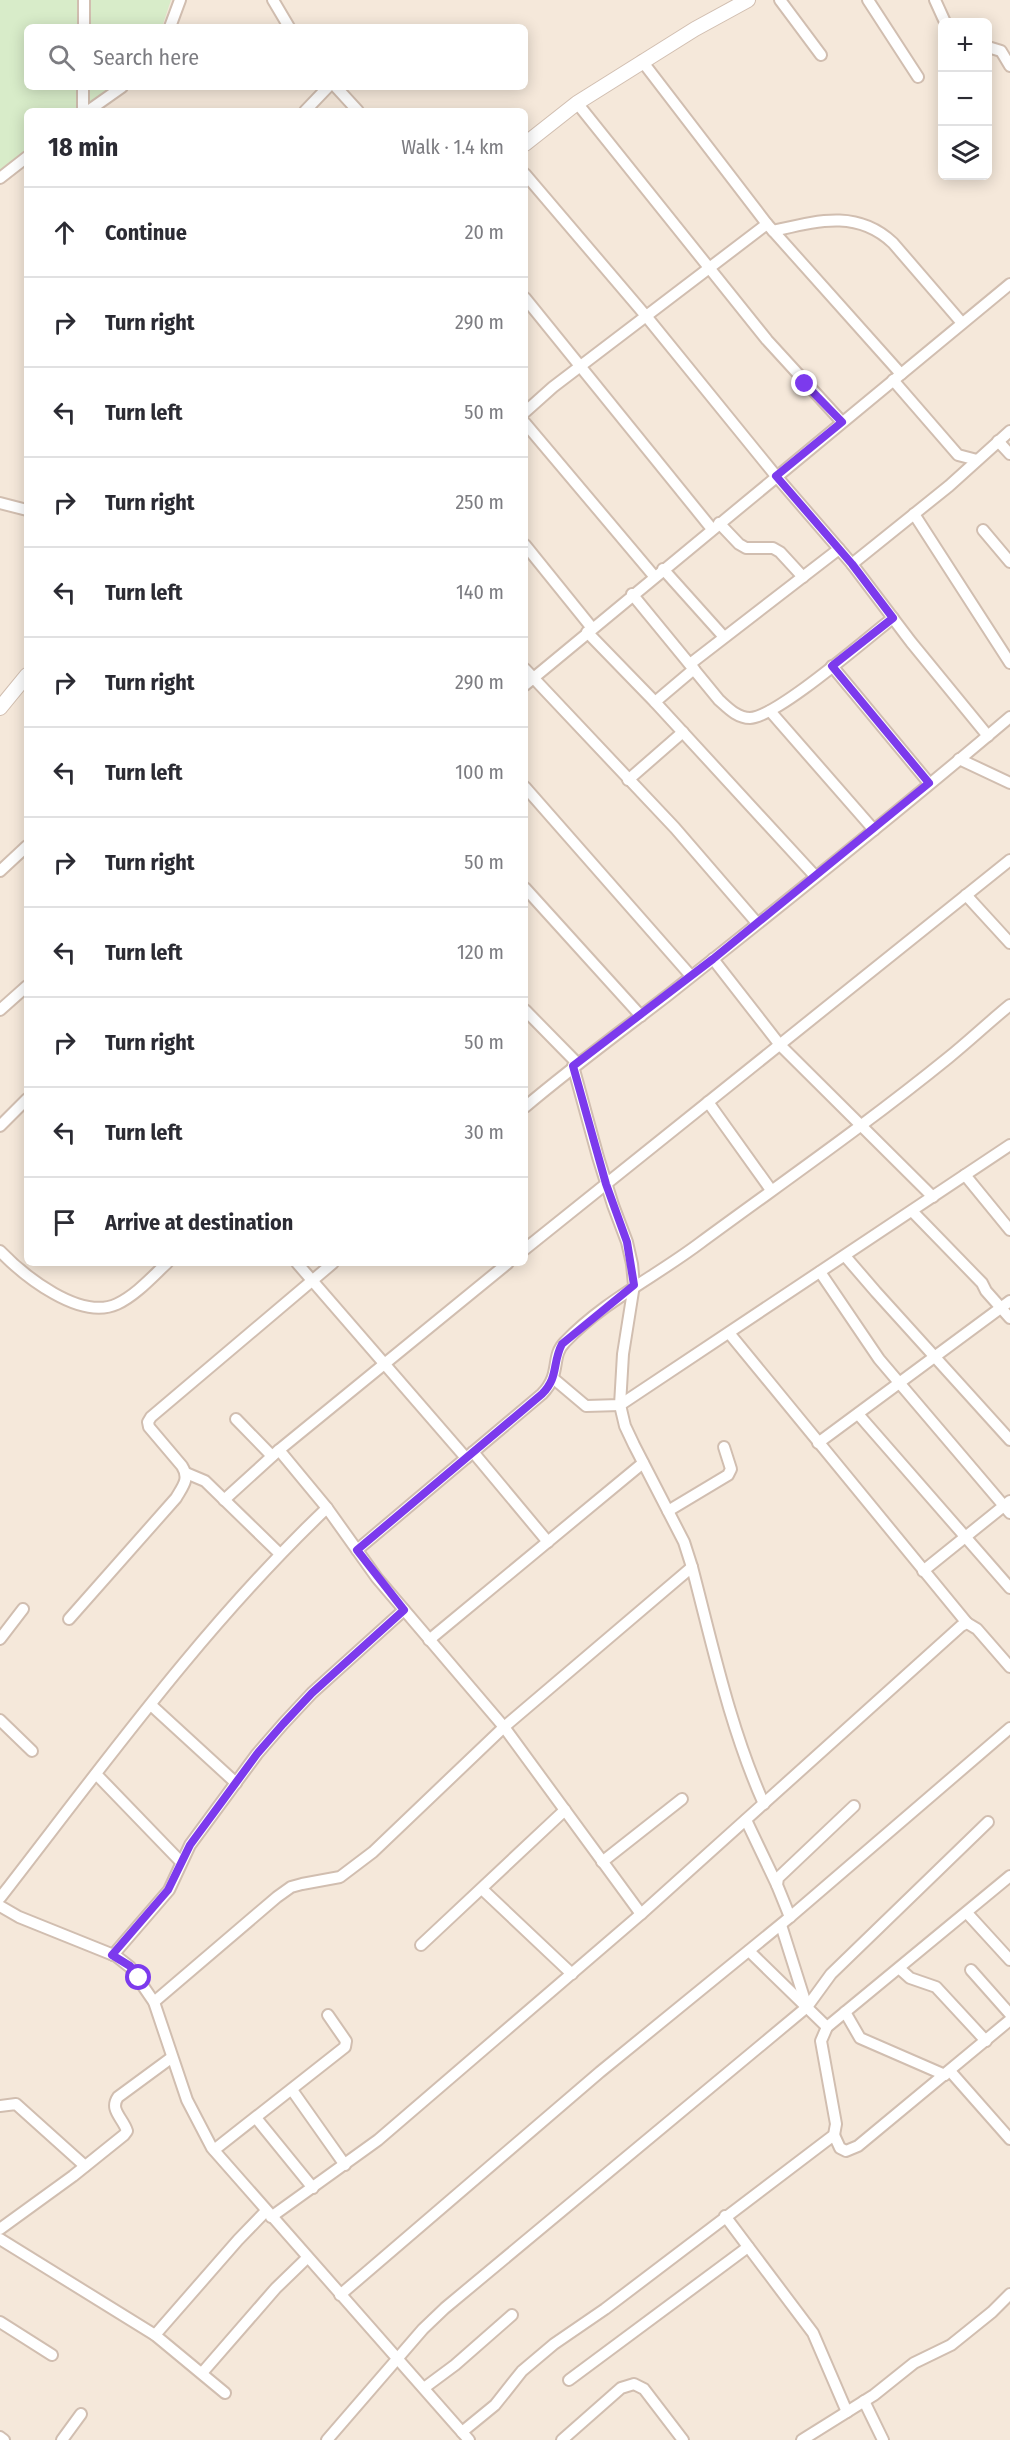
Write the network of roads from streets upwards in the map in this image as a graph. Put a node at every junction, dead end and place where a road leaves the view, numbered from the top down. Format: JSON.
{"nodes":[{"id":1,"x":84,"y":0,"type":"edge"},
{"id":2,"x":180,"y":0,"type":"edge"},
{"id":3,"x":273,"y":0,"type":"edge"},
{"id":4,"x":748,"y":0,"type":"edge"},
{"id":5,"x":780,"y":0,"type":"edge"},
{"id":6,"x":868,"y":0,"type":"edge"},
{"id":7,"x":934,"y":0,"type":"edge"},
{"id":8,"x":943,"y":18,"type":"edge"},
{"id":9,"x":84,"y":24,"type":"edge"},
{"id":10,"x":171,"y":24,"type":"edge"},
{"id":11,"x":287,"y":24,"type":"edge"},
{"id":12,"x":992,"y":49,"type":"edge"},
{"id":13,"x":821,"y":55,"type":"dead end"},
{"id":14,"x":642,"y":61,"type":"junction"},
{"id":15,"x":1010,"y":66,"type":"edge"},
{"id":16,"x":918,"y":76,"type":"dead end"},
{"id":17,"x":83,"y":90,"type":"edge"},
{"id":18,"x":118,"y":90,"type":"edge"},
{"id":19,"x":325,"y":90,"type":"edge"},
{"id":20,"x":339,"y":90,"type":"edge"},
{"id":21,"x":577,"y":103,"type":"junction"},
{"id":22,"x":83,"y":108,"type":"edge"},
{"id":23,"x":92,"y":108,"type":"edge"},
{"id":24,"x":308,"y":108,"type":"edge"},
{"id":25,"x":355,"y":108,"type":"edge"},
{"id":26,"x":528,"y":142,"type":"edge"},
{"id":27,"x":24,"y":159,"type":"edge"},
{"id":28,"x":0,"y":178,"type":"edge"},
{"id":29,"x":528,"y":178,"type":"edge"},
{"id":30,"x":770,"y":227,"type":"junction"},
{"id":31,"x":709,"y":268,"type":"junction"},
{"id":32,"x":1010,"y":284,"type":"edge"},
{"id":33,"x":528,"y":302,"type":"edge"},
{"id":34,"x":646,"y":316,"type":"junction"},
{"id":35,"x":962,"y":323,"type":"junction"},
{"id":36,"x":582,"y":365,"type":"junction"},
{"id":37,"x":897,"y":377,"type":"junction"},
{"id":38,"x":528,"y":410,"type":"edge"},
{"id":39,"x":842,"y":422,"type":"junction"},
{"id":40,"x":528,"y":426,"type":"edge"},
{"id":41,"x":1010,"y":431,"type":"edge"},
{"id":42,"x":998,"y":441,"type":"junction"},
{"id":43,"x":1010,"y":454,"type":"edge"},
{"id":44,"x":977,"y":460,"type":"junction"},
{"id":45,"x":776,"y":476,"type":"junction"},
{"id":46,"x":0,"y":503,"type":"edge"},
{"id":47,"x":24,"y":509,"type":"edge"},
{"id":48,"x":914,"y":514,"type":"junction"},
{"id":49,"x":716,"y":526,"type":"junction"},
{"id":50,"x":983,"y":530,"type":"dead end"},
{"id":51,"x":528,"y":549,"type":"edge"},
{"id":52,"x":839,"y":549,"type":"junction"},
{"id":53,"x":1010,"y":562,"type":"edge"},
{"id":54,"x":852,"y":564,"type":"junction"},
{"id":55,"x":659,"y":573,"type":"junction"},
{"id":56,"x":803,"y":577,"type":"junction"},
{"id":57,"x":632,"y":594,"type":"junction"},
{"id":58,"x":893,"y":618,"type":"junction"},
{"id":59,"x":590,"y":630,"type":"junction"},
{"id":60,"x":724,"y":637,"type":"junction"},
{"id":61,"x":1010,"y":663,"type":"edge"},
{"id":62,"x":692,"y":666,"type":"junction"},
{"id":63,"x":832,"y":666,"type":"junction"},
{"id":64,"x":24,"y":679,"type":"edge"},
{"id":65,"x":529,"y":682,"type":"edge"},
{"id":66,"x":655,"y":702,"type":"junction"},
{"id":67,"x":0,"y":708,"type":"edge"},
{"id":68,"x":770,"y":711,"type":"junction"},
{"id":69,"x":1010,"y":717,"type":"edge"},
{"id":70,"x":683,"y":732,"type":"junction"},
{"id":71,"x":988,"y":736,"type":"junction"},
{"id":72,"x":959,"y":759,"type":"junction"},
{"id":73,"x":628,"y":780,"type":"junction"},
{"id":74,"x":929,"y":783,"type":"junction"},
{"id":75,"x":1010,"y":783,"type":"edge"},
{"id":76,"x":528,"y":789,"type":"edge"},
{"id":77,"x":874,"y":830,"type":"junction"},
{"id":78,"x":24,"y":849,"type":"edge"},
{"id":79,"x":1010,"y":860,"type":"edge"},
{"id":80,"x":0,"y":871,"type":"edge"},
{"id":81,"x":815,"y":876,"type":"junction"},
{"id":82,"x":528,"y":891,"type":"edge"},
{"id":83,"x":966,"y":895,"type":"junction"},
{"id":84,"x":758,"y":923,"type":"junction"},
{"id":85,"x":1010,"y":943,"type":"edge"},
{"id":86,"x":713,"y":959,"type":"junction"},
{"id":87,"x":691,"y":976,"type":"junction"},
{"id":88,"x":24,"y":989,"type":"edge"},
{"id":89,"x":1010,"y":1005,"type":"edge"},
{"id":90,"x":0,"y":1010,"type":"edge"},
{"id":91,"x":528,"y":1013,"type":"edge"},
{"id":92,"x":642,"y":1016,"type":"junction"},
{"id":93,"x":780,"y":1045,"type":"junction"},
{"id":94,"x":575,"y":1065,"type":"junction"},
{"id":95,"x":24,"y":1102,"type":"edge"},
{"id":96,"x":708,"y":1102,"type":"junction"},
{"id":97,"x":528,"y":1104,"type":"edge"},
{"id":98,"x":862,"y":1124,"type":"junction"},
{"id":99,"x":0,"y":1126,"type":"edge"},
{"id":100,"x":1009,"y":1147,"type":"edge"},
{"id":101,"x":965,"y":1176,"type":"junction"},
{"id":102,"x":606,"y":1184,"type":"junction"},
{"id":103,"x":771,"y":1190,"type":"junction"},
{"id":104,"x":933,"y":1197,"type":"junction"},
{"id":105,"x":912,"y":1211,"type":"junction"},
{"id":106,"x":1010,"y":1230,"type":"edge"},
{"id":107,"x":528,"y":1247,"type":"edge"},
{"id":108,"x":0,"y":1251,"type":"edge"},
{"id":109,"x":845,"y":1256,"type":"junction"},
{"id":110,"x":164,"y":1266,"type":"edge"},
{"id":111,"x":300,"y":1266,"type":"edge"},
{"id":112,"x":329,"y":1266,"type":"edge"},
{"id":113,"x":504,"y":1266,"type":"edge"},
{"id":114,"x":820,"y":1272,"type":"junction"},
{"id":115,"x":313,"y":1279,"type":"junction"},
{"id":116,"x":634,"y":1285,"type":"junction"},
{"id":117,"x":1006,"y":1304,"type":"edge"},
{"id":118,"x":1010,"y":1317,"type":"edge"},
{"id":119,"x":729,"y":1333,"type":"junction"},
{"id":120,"x":935,"y":1356,"type":"junction"},
{"id":121,"x":385,"y":1363,"type":"junction"},
{"id":122,"x":554,"y":1379,"type":"junction"},
{"id":123,"x":899,"y":1384,"type":"junction"},
{"id":124,"x":620,"y":1405,"type":"junction"},
{"id":125,"x":858,"y":1414,"type":"junction"},
{"id":126,"x":236,"y":1419,"type":"dead end"},
{"id":127,"x":1010,"y":1440,"type":"edge"},
{"id":128,"x":818,"y":1443,"type":"junction"},
{"id":129,"x":724,"y":1447,"type":"dead end"},
{"id":130,"x":276,"y":1453,"type":"junction"},
{"id":131,"x":470,"y":1455,"type":"junction"},
{"id":132,"x":643,"y":1463,"type":"junction"},
{"id":133,"x":186,"y":1473,"type":"junction"},
{"id":134,"x":224,"y":1500,"type":"junction"},
{"id":135,"x":1008,"y":1507,"type":"edge"},
{"id":136,"x":327,"y":1508,"type":"junction"},
{"id":137,"x":668,"y":1511,"type":"junction"},
{"id":138,"x":966,"y":1538,"type":"junction"},
{"id":139,"x":548,"y":1542,"type":"junction"},
{"id":140,"x":357,"y":1550,"type":"junction"},
{"id":141,"x":279,"y":1553,"type":"junction"},
{"id":142,"x":692,"y":1567,"type":"junction"},
{"id":143,"x":923,"y":1571,"type":"junction"},
{"id":144,"x":1010,"y":1588,"type":"edge"},
{"id":145,"x":23,"y":1609,"type":"dead end"},
{"id":146,"x":404,"y":1610,"type":"junction"},
{"id":147,"x":69,"y":1619,"type":"dead end"},
{"id":148,"x":967,"y":1623,"type":"junction"},
{"id":149,"x":0,"y":1639,"type":"edge"},
{"id":150,"x":429,"y":1640,"type":"junction"},
{"id":151,"x":1010,"y":1667,"type":"edge"},
{"id":152,"x":151,"y":1705,"type":"junction"},
{"id":153,"x":0,"y":1720,"type":"edge"},
{"id":154,"x":504,"y":1727,"type":"junction"},
{"id":155,"x":1010,"y":1728,"type":"edge"},
{"id":156,"x":32,"y":1751,"type":"dead end"},
{"id":157,"x":96,"y":1774,"type":"junction"},
{"id":158,"x":236,"y":1784,"type":"junction"},
{"id":159,"x":682,"y":1798,"type":"dead end"},
{"id":160,"x":764,"y":1804,"type":"junction"},
{"id":161,"x":854,"y":1806,"type":"dead end"},
{"id":162,"x":565,"y":1810,"type":"junction"},
{"id":163,"x":746,"y":1820,"type":"junction"},
{"id":164,"x":988,"y":1822,"type":"dead end"},
{"id":165,"x":181,"y":1862,"type":"junction"},
{"id":166,"x":602,"y":1862,"type":"junction"},
{"id":167,"x":1010,"y":1876,"type":"edge"},
{"id":168,"x":777,"y":1886,"type":"junction"},
{"id":169,"x":482,"y":1889,"type":"junction"},
{"id":170,"x":0,"y":1898,"type":"edge"},
{"id":171,"x":0,"y":1906,"type":"edge"},
{"id":172,"x":967,"y":1913,"type":"junction"},
{"id":173,"x":641,"y":1914,"type":"junction"},
{"id":174,"x":790,"y":1917,"type":"junction"},
{"id":175,"x":781,"y":1925,"type":"junction"},
{"id":176,"x":421,"y":1945,"type":"dead end"},
{"id":177,"x":749,"y":1951,"type":"junction"},
{"id":178,"x":112,"y":1955,"type":"junction"},
{"id":179,"x":1010,"y":1960,"type":"edge"},
{"id":180,"x":900,"y":1969,"type":"junction"},
{"id":181,"x":971,"y":1970,"type":"dead end"},
{"id":182,"x":572,"y":1974,"type":"junction"},
{"id":183,"x":154,"y":2002,"type":"junction"},
{"id":184,"x":807,"y":2007,"type":"junction"},
{"id":185,"x":845,"y":2012,"type":"junction"},
{"id":186,"x":1010,"y":2014,"type":"edge"},
{"id":187,"x":328,"y":2015,"type":"dead end"},
{"id":188,"x":1010,"y":2020,"type":"edge"},
{"id":189,"x":827,"y":2027,"type":"junction"},
{"id":190,"x":986,"y":2041,"type":"junction"},
{"id":191,"x":171,"y":2058,"type":"junction"},
{"id":192,"x":947,"y":2073,"type":"junction"},
{"id":193,"x":292,"y":2090,"type":"junction"},
{"id":194,"x":0,"y":2106,"type":"edge"},
{"id":195,"x":256,"y":2118,"type":"junction"},
{"id":196,"x":834,"y":2134,"type":"junction"},
{"id":197,"x":1010,"y":2139,"type":"edge"},
{"id":198,"x":214,"y":2150,"type":"junction"},
{"id":199,"x":345,"y":2165,"type":"junction"},
{"id":200,"x":86,"y":2166,"type":"junction"},
{"id":201,"x":313,"y":2188,"type":"junction"},
{"id":202,"x":268,"y":2214,"type":"junction"},
{"id":203,"x":725,"y":2216,"type":"junction"},
{"id":204,"x":0,"y":2229,"type":"edge"},
{"id":205,"x":0,"y":2239,"type":"edge"},
{"id":206,"x":748,"y":2247,"type":"junction"},
{"id":207,"x":307,"y":2258,"type":"junction"},
{"id":208,"x":1010,"y":2294,"type":"edge"},
{"id":209,"x":340,"y":2295,"type":"junction"},
{"id":210,"x":512,"y":2315,"type":"dead end"},
{"id":211,"x":0,"y":2322,"type":"edge"},
{"id":212,"x":155,"y":2335,"type":"junction"},
{"id":213,"x":52,"y":2355,"type":"dead end"},
{"id":214,"x":398,"y":2358,"type":"junction"},
{"id":215,"x":202,"y":2373,"type":"junction"},
{"id":216,"x":569,"y":2380,"type":"dead end"},
{"id":217,"x":424,"y":2388,"type":"junction"},
{"id":218,"x":225,"y":2393,"type":"dead end"},
{"id":219,"x":864,"y":2401,"type":"junction"},
{"id":220,"x":847,"y":2412,"type":"junction"},
{"id":221,"x":81,"y":2414,"type":"dead end"},
{"id":222,"x":466,"y":2436,"type":"edge"},
{"id":223,"x":0,"y":2437,"type":"edge"},
{"id":224,"x":4,"y":2440,"type":"edge"},
{"id":225,"x":62,"y":2440,"type":"edge"},
{"id":226,"x":327,"y":2440,"type":"edge"},
{"id":227,"x":562,"y":2440,"type":"edge"},
{"id":228,"x":683,"y":2440,"type":"edge"},
{"id":229,"x":802,"y":2440,"type":"edge"},
{"id":230,"x":882,"y":2440,"type":"edge"}],
"edges":[{"from":1,"to":9,"type":"street"},
{"from":2,"to":10,"type":"street"},
{"from":3,"to":11,"type":"street"},
{"from":4,"to":14,"type":"street"},
{"from":5,"to":13,"type":"street"},
{"from":6,"to":16,"type":"street"},
{"from":7,"to":8,"type":"street"},
{"from":12,"to":15,"type":"street"},
{"from":14,"to":21,"type":"street"},
{"from":14,"to":30,"type":"street"},
{"from":17,"to":22,"type":"street"},
{"from":18,"to":23,"type":"street"},
{"from":19,"to":24,"type":"street"},
{"from":20,"to":25,"type":"street"},
{"from":21,"to":26,"type":"street"},
{"from":21,"to":31,"type":"street"},
{"from":27,"to":28,"type":"street"},
{"from":29,"to":34,"type":"street"},
{"from":30,"to":31,"type":"street"},
{"from":30,"to":35,"type":"street"},
{"from":30,"to":37,"type":"street"},
{"from":31,"to":34,"type":"street"},
{"from":31,"to":39,"type":"street"},
{"from":32,"to":35,"type":"street"},
{"from":33,"to":36,"type":"street"},
{"from":34,"to":36,"type":"street"},
{"from":34,"to":45,"type":"street"},
{"from":35,"to":37,"type":"street"},
{"from":36,"to":38,"type":"street"},
{"from":36,"to":49,"type":"street"},
{"from":37,"to":39,"type":"street"},
{"from":37,"to":44,"type":"street"},
{"from":39,"to":45,"type":"street"},
{"from":40,"to":55,"type":"street"},
{"from":41,"to":42,"type":"street"},
{"from":42,"to":43,"type":"street"},
{"from":42,"to":44,"type":"street"},
{"from":44,"to":48,"type":"street"},
{"from":45,"to":49,"type":"street"},
{"from":45,"to":52,"type":"street"},
{"from":46,"to":47,"type":"street"},
{"from":48,"to":54,"type":"street"},
{"from":48,"to":61,"type":"street"},
{"from":49,"to":55,"type":"street"},
{"from":49,"to":56,"type":"street"},
{"from":50,"to":53,"type":"street"},
{"from":51,"to":59,"type":"street"},
{"from":52,"to":54,"type":"street"},
{"from":52,"to":56,"type":"street"},
{"from":54,"to":58,"type":"street"},
{"from":55,"to":57,"type":"street"},
{"from":55,"to":60,"type":"street"},
{"from":56,"to":60,"type":"street"},
{"from":57,"to":59,"type":"street"},
{"from":57,"to":62,"type":"street"},
{"from":58,"to":63,"type":"street"},
{"from":58,"to":71,"type":"street"},
{"from":59,"to":65,"type":"street"},
{"from":59,"to":66,"type":"street"},
{"from":60,"to":62,"type":"street"},
{"from":62,"to":66,"type":"street"},
{"from":62,"to":68,"type":"street"},
{"from":63,"to":68,"type":"street"},
{"from":63,"to":74,"type":"street"},
{"from":64,"to":67,"type":"street"},
{"from":65,"to":73,"type":"street"},
{"from":66,"to":70,"type":"street"},
{"from":68,"to":77,"type":"street"},
{"from":69,"to":71,"type":"street"},
{"from":70,"to":73,"type":"street"},
{"from":70,"to":81,"type":"street"},
{"from":71,"to":72,"type":"street"},
{"from":72,"to":74,"type":"street"},
{"from":72,"to":75,"type":"street"},
{"from":73,"to":84,"type":"street"},
{"from":74,"to":77,"type":"street"},
{"from":76,"to":87,"type":"street"},
{"from":77,"to":81,"type":"street"},
{"from":78,"to":80,"type":"street"},
{"from":79,"to":83,"type":"street"},
{"from":81,"to":84,"type":"street"},
{"from":82,"to":92,"type":"street"},
{"from":83,"to":85,"type":"street"},
{"from":83,"to":93,"type":"street"},
{"from":84,"to":86,"type":"street"},
{"from":86,"to":87,"type":"street"},
{"from":86,"to":93,"type":"street"},
{"from":87,"to":92,"type":"street"},
{"from":88,"to":90,"type":"street"},
{"from":89,"to":98,"type":"street"},
{"from":91,"to":94,"type":"street"},
{"from":92,"to":94,"type":"street"},
{"from":93,"to":96,"type":"street"},
{"from":93,"to":98,"type":"street"},
{"from":94,"to":97,"type":"street"},
{"from":94,"to":102,"type":"street"},
{"from":95,"to":99,"type":"street"},
{"from":96,"to":102,"type":"street"},
{"from":96,"to":103,"type":"street"},
{"from":98,"to":103,"type":"street"},
{"from":98,"to":104,"type":"street"},
{"from":100,"to":101,"type":"street"},
{"from":101,"to":104,"type":"street"},
{"from":101,"to":106,"type":"street"},
{"from":102,"to":107,"type":"street"},
{"from":102,"to":116,"type":"street"},
{"from":103,"to":116,"type":"street"},
{"from":104,"to":105,"type":"street"},
{"from":105,"to":109,"type":"street"},
{"from":105,"to":117,"type":"street"},
{"from":108,"to":110,"type":"street"},
{"from":109,"to":114,"type":"street"},
{"from":109,"to":120,"type":"street"},
{"from":111,"to":115,"type":"street"},
{"from":112,"to":115,"type":"street"},
{"from":113,"to":121,"type":"street"},
{"from":114,"to":119,"type":"street"},
{"from":114,"to":123,"type":"street"},
{"from":115,"to":121,"type":"street"},
{"from":115,"to":133,"type":"street"},
{"from":116,"to":122,"type":"street"},
{"from":116,"to":124,"type":"street"},
{"from":117,"to":118,"type":"street"},
{"from":117,"to":120,"type":"street"},
{"from":119,"to":124,"type":"street"},
{"from":119,"to":128,"type":"street"},
{"from":120,"to":123,"type":"street"},
{"from":120,"to":127,"type":"street"},
{"from":121,"to":130,"type":"street"},
{"from":121,"to":131,"type":"street"},
{"from":122,"to":124,"type":"street"},
{"from":122,"to":131,"type":"street"},
{"from":123,"to":125,"type":"street"},
{"from":123,"to":135,"type":"street"},
{"from":124,"to":132,"type":"street"},
{"from":125,"to":128,"type":"street"},
{"from":125,"to":138,"type":"street"},
{"from":126,"to":130,"type":"street"},
{"from":128,"to":143,"type":"street"},
{"from":129,"to":137,"type":"street"},
{"from":130,"to":134,"type":"street"},
{"from":130,"to":136,"type":"street"},
{"from":131,"to":139,"type":"street"},
{"from":131,"to":140,"type":"street"},
{"from":132,"to":137,"type":"street"},
{"from":132,"to":139,"type":"street"},
{"from":133,"to":134,"type":"street"},
{"from":133,"to":147,"type":"street"},
{"from":134,"to":141,"type":"street"},
{"from":135,"to":138,"type":"street"},
{"from":136,"to":140,"type":"street"},
{"from":136,"to":141,"type":"street"},
{"from":137,"to":142,"type":"street"},
{"from":138,"to":143,"type":"street"},
{"from":138,"to":144,"type":"street"},
{"from":139,"to":150,"type":"street"},
{"from":140,"to":146,"type":"street"},
{"from":141,"to":152,"type":"street"},
{"from":142,"to":154,"type":"street"},
{"from":142,"to":160,"type":"street"},
{"from":143,"to":148,"type":"street"},
{"from":145,"to":149,"type":"street"},
{"from":146,"to":150,"type":"street"},
{"from":146,"to":158,"type":"street"},
{"from":148,"to":151,"type":"street"},
{"from":148,"to":160,"type":"street"},
{"from":150,"to":154,"type":"street"},
{"from":152,"to":157,"type":"street"},
{"from":152,"to":158,"type":"street"},
{"from":153,"to":156,"type":"street"},
{"from":154,"to":162,"type":"street"},
{"from":154,"to":183,"type":"street"},
{"from":155,"to":174,"type":"street"},
{"from":157,"to":165,"type":"street"},
{"from":157,"to":170,"type":"street"},
{"from":158,"to":165,"type":"street"},
{"from":159,"to":166,"type":"street"},
{"from":160,"to":163,"type":"street"},
{"from":161,"to":168,"type":"street"},
{"from":162,"to":166,"type":"street"},
{"from":162,"to":169,"type":"street"},
{"from":163,"to":168,"type":"street"},
{"from":163,"to":173,"type":"street"},
{"from":164,"to":184,"type":"street"},
{"from":165,"to":178,"type":"street"},
{"from":166,"to":173,"type":"street"},
{"from":167,"to":172,"type":"street"},
{"from":168,"to":174,"type":"street"},
{"from":169,"to":176,"type":"street"},
{"from":169,"to":182,"type":"street"},
{"from":171,"to":178,"type":"street"},
{"from":172,"to":179,"type":"street"},
{"from":172,"to":180,"type":"street"},
{"from":173,"to":182,"type":"street"},
{"from":174,"to":175,"type":"street"},
{"from":175,"to":177,"type":"street"},
{"from":175,"to":184,"type":"street"},
{"from":177,"to":184,"type":"street"},
{"from":177,"to":209,"type":"street"},
{"from":178,"to":183,"type":"street"},
{"from":180,"to":185,"type":"street"},
{"from":180,"to":190,"type":"street"},
{"from":181,"to":186,"type":"street"},
{"from":182,"to":199,"type":"street"},
{"from":183,"to":191,"type":"street"},
{"from":184,"to":189,"type":"street"},
{"from":184,"to":214,"type":"street"},
{"from":185,"to":189,"type":"street"},
{"from":185,"to":192,"type":"street"},
{"from":187,"to":193,"type":"street"},
{"from":188,"to":190,"type":"street"},
{"from":189,"to":196,"type":"street"},
{"from":190,"to":192,"type":"street"},
{"from":191,"to":198,"type":"street"},
{"from":191,"to":200,"type":"street"},
{"from":192,"to":196,"type":"street"},
{"from":192,"to":197,"type":"street"},
{"from":193,"to":195,"type":"street"},
{"from":193,"to":199,"type":"street"},
{"from":194,"to":200,"type":"street"},
{"from":195,"to":198,"type":"street"},
{"from":195,"to":201,"type":"street"},
{"from":196,"to":203,"type":"street"},
{"from":198,"to":202,"type":"street"},
{"from":199,"to":201,"type":"street"},
{"from":200,"to":204,"type":"street"},
{"from":201,"to":202,"type":"street"},
{"from":202,"to":207,"type":"street"},
{"from":202,"to":212,"type":"street"},
{"from":203,"to":206,"type":"street"},
{"from":203,"to":222,"type":"street"},
{"from":205,"to":212,"type":"street"},
{"from":206,"to":216,"type":"street"},
{"from":206,"to":220,"type":"street"},
{"from":207,"to":209,"type":"street"},
{"from":207,"to":215,"type":"street"},
{"from":208,"to":219,"type":"street"},
{"from":209,"to":214,"type":"street"},
{"from":210,"to":217,"type":"street"},
{"from":211,"to":213,"type":"street"},
{"from":212,"to":215,"type":"street"},
{"from":214,"to":217,"type":"street"},
{"from":214,"to":226,"type":"street"},
{"from":215,"to":218,"type":"street"},
{"from":217,"to":222,"type":"street"},
{"from":219,"to":220,"type":"street"},
{"from":219,"to":230,"type":"street"},
{"from":220,"to":229,"type":"street"},
{"from":221,"to":225,"type":"street"},
{"from":223,"to":224,"type":"street"},
{"from":227,"to":228,"type":"street"}]}
